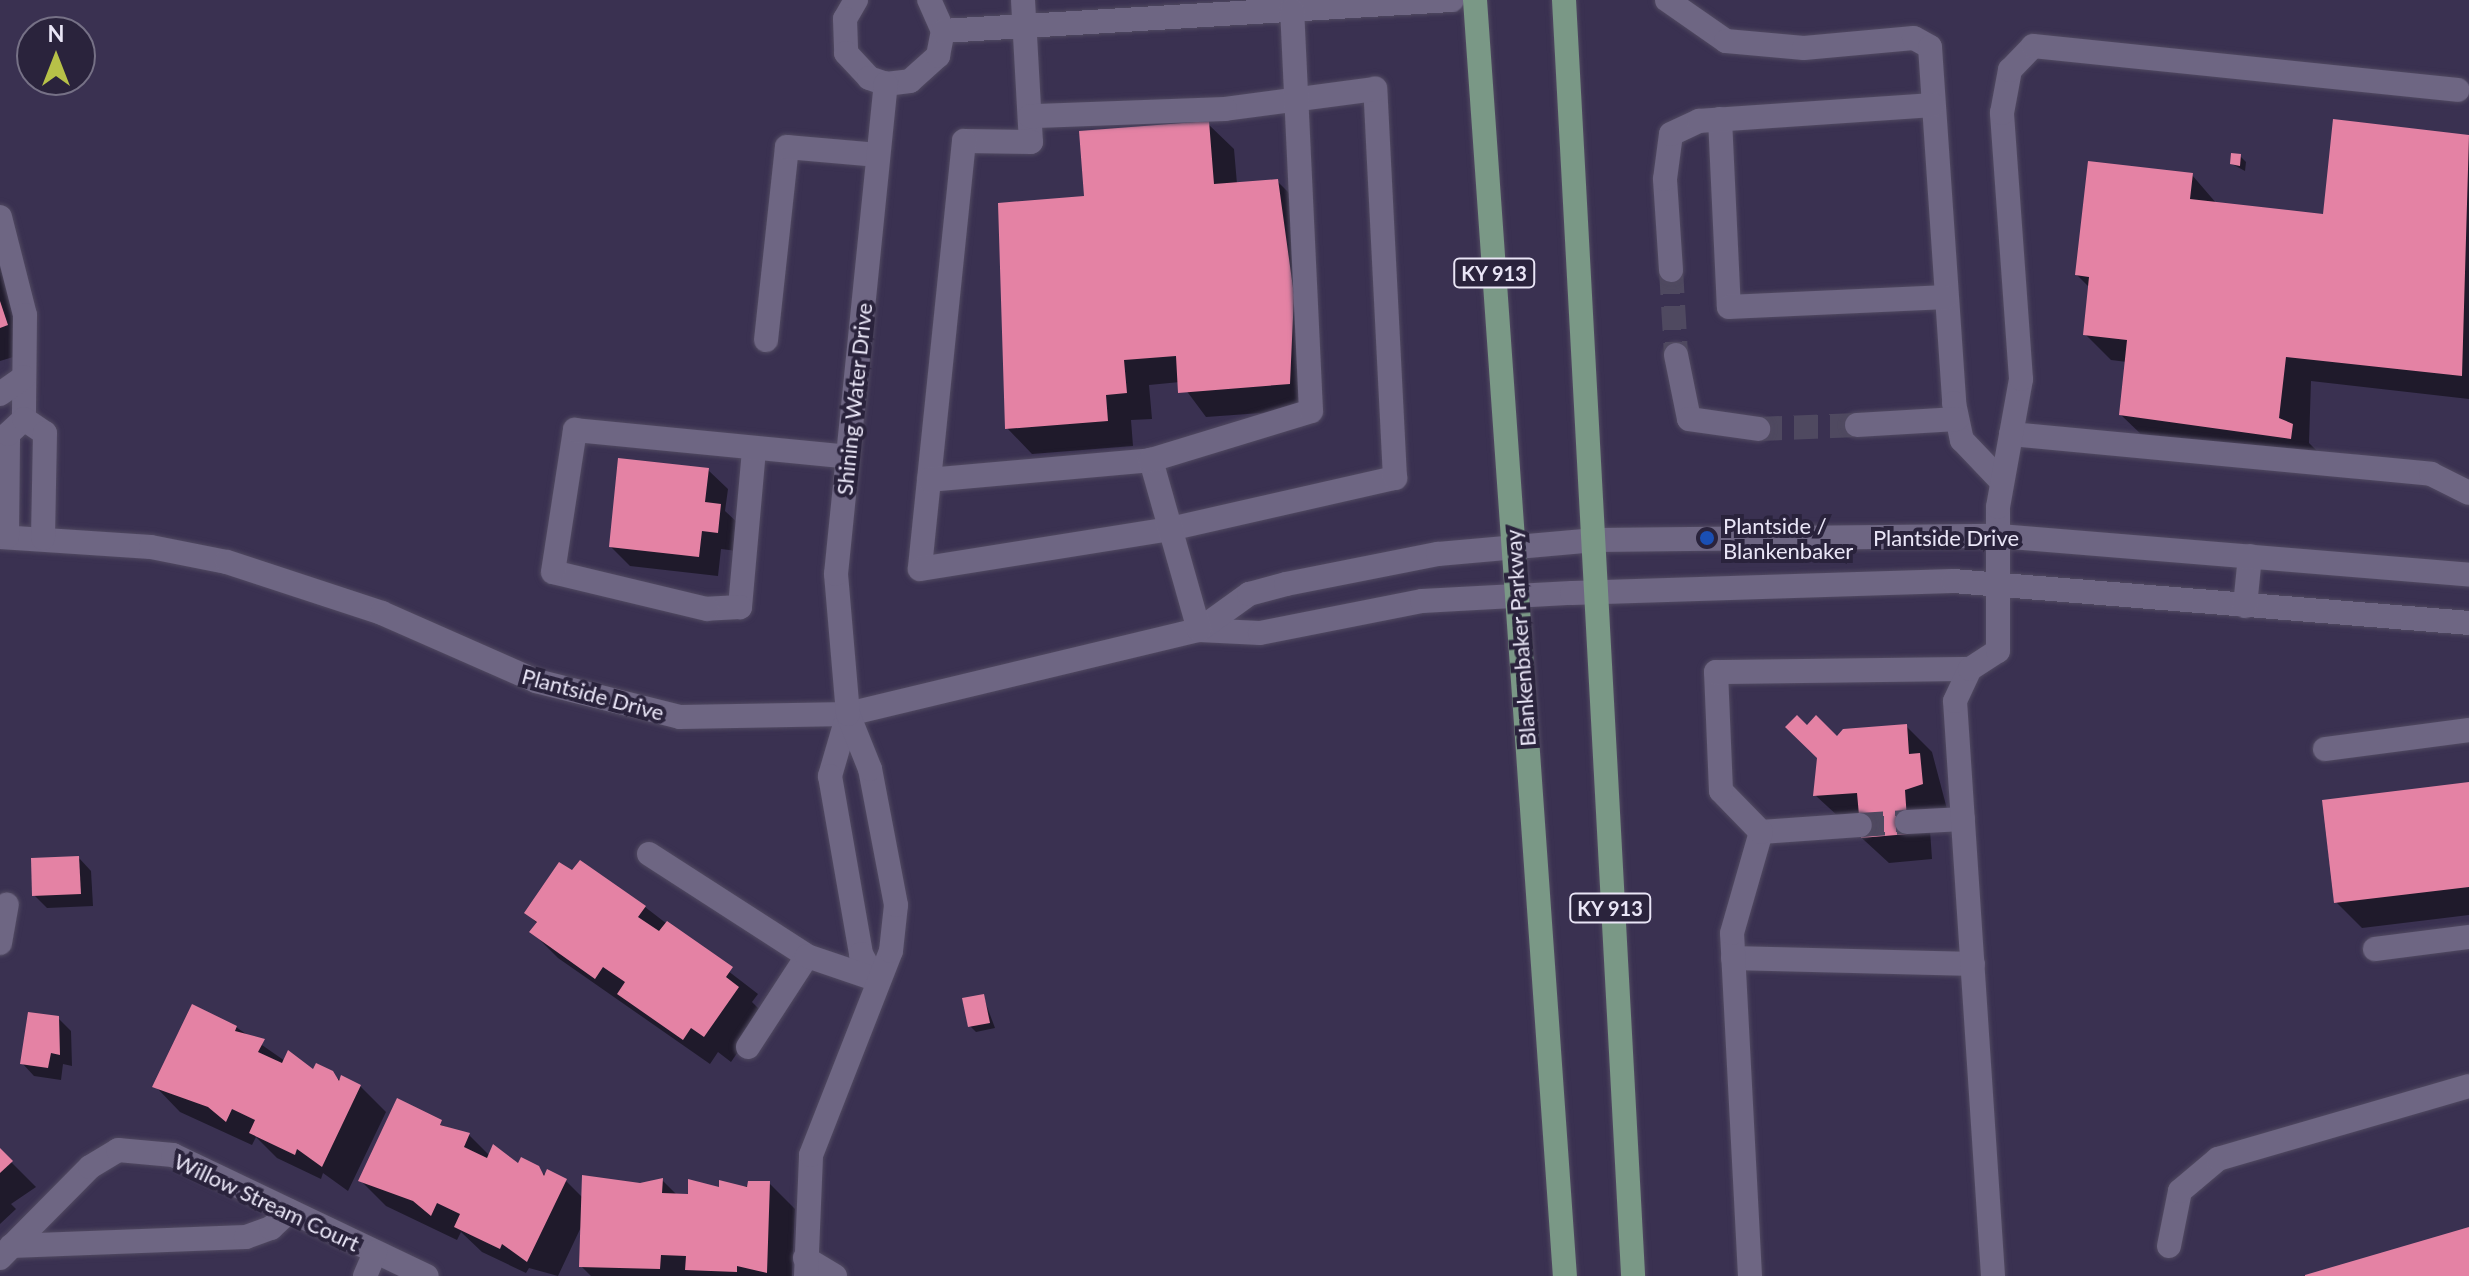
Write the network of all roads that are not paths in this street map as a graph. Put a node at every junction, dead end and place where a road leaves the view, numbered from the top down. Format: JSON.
{"nodes":[{"id":1,"x":856,"y":0,"type":"edge"},
{"id":2,"x":929,"y":0,"type":"edge"},
{"id":3,"x":1023,"y":0,"type":"edge"},
{"id":4,"x":1452,"y":0,"type":"edge"},
{"id":5,"x":1475,"y":0,"type":"edge"},
{"id":6,"x":1564,"y":0,"type":"edge"},
{"id":7,"x":1679,"y":3,"type":"edge"},
{"id":8,"x":1283,"y":7,"type":"edge"},
{"id":9,"x":1025,"y":26,"type":"junction"},
{"id":10,"x":943,"y":31,"type":"junction"},
{"id":11,"x":886,"y":84,"type":"junction"},
{"id":12,"x":2458,"y":90,"type":"dead end"},
{"id":13,"x":1296,"y":95,"type":"junction"},
{"id":14,"x":1932,"y":105,"type":"junction"},
{"id":15,"x":1030,"y":116,"type":"junction"},
{"id":16,"x":1720,"y":119,"type":"junction"},
{"id":17,"x":878,"y":155,"type":"junction"},
{"id":18,"x":0,"y":217,"type":"edge"},
{"id":19,"x":1671,"y":270,"type":"tunnel mouth"},
{"id":20,"x":1946,"y":297,"type":"junction"},
{"id":21,"x":766,"y":340,"type":"dead end"},
{"id":22,"x":1676,"y":355,"type":"tunnel mouth"},
{"id":23,"x":24,"y":377,"type":"junction"},
{"id":24,"x":0,"y":394,"type":"edge"},
{"id":25,"x":24,"y":419,"type":"junction"},
{"id":26,"x":1957,"y":419,"type":"junction"},
{"id":27,"x":1857,"y":425,"type":"tunnel mouth"},
{"id":28,"x":1758,"y":429,"type":"tunnel mouth"},
{"id":29,"x":2011,"y":434,"type":"junction"},
{"id":30,"x":754,"y":450,"type":"junction"},
{"id":31,"x":848,"y":457,"type":"junction"},
{"id":32,"x":1151,"y":460,"type":"junction"},
{"id":33,"x":929,"y":480,"type":"junction"},
{"id":34,"x":2002,"y":482,"type":"junction"},
{"id":35,"x":2469,"y":493,"type":"edge"},
{"id":36,"x":1170,"y":529,"type":"junction"},
{"id":37,"x":1999,"y":536,"type":"junction"},
{"id":38,"x":4,"y":537,"type":"edge"},
{"id":39,"x":43,"y":538,"type":"junction"},
{"id":40,"x":1595,"y":540,"type":"junction"},
{"id":41,"x":1514,"y":545,"type":"junction"},
{"id":42,"x":2250,"y":556,"type":"junction"},
{"id":43,"x":2469,"y":575,"type":"edge"},
{"id":44,"x":1999,"y":584,"type":"junction"},
{"id":45,"x":1597,"y":592,"type":"junction"},
{"id":46,"x":1517,"y":596,"type":"junction"},
{"id":47,"x":2245,"y":606,"type":"junction"},
{"id":48,"x":2469,"y":623,"type":"edge"},
{"id":49,"x":1199,"y":630,"type":"junction"},
{"id":50,"x":1970,"y":669,"type":"junction"},
{"id":51,"x":848,"y":714,"type":"junction"},
{"id":52,"x":2469,"y":730,"type":"edge"},
{"id":53,"x":2325,"y":749,"type":"dead end"},
{"id":54,"x":1963,"y":819,"type":"junction"},
{"id":55,"x":1907,"y":822,"type":"tunnel mouth"},
{"id":56,"x":1860,"y":825,"type":"tunnel mouth"},
{"id":57,"x":1761,"y":832,"type":"junction"},
{"id":58,"x":649,"y":854,"type":"dead end"},
{"id":59,"x":7,"y":905,"type":"dead end"},
{"id":60,"x":2469,"y":937,"type":"edge"},
{"id":61,"x":0,"y":943,"type":"edge"},
{"id":62,"x":2375,"y":949,"type":"dead end"},
{"id":63,"x":807,"y":956,"type":"junction"},
{"id":64,"x":1733,"y":958,"type":"junction"},
{"id":65,"x":1973,"y":964,"type":"junction"},
{"id":66,"x":875,"y":979,"type":"junction"},
{"id":67,"x":748,"y":1047,"type":"dead end"},
{"id":68,"x":2469,"y":1086,"type":"edge"},
{"id":69,"x":289,"y":1211,"type":"junction"},
{"id":70,"x":2169,"y":1246,"type":"dead end"},
{"id":71,"x":5,"y":1252,"type":"edge"},
{"id":72,"x":375,"y":1252,"type":"junction"},
{"id":73,"x":805,"y":1267,"type":"edge"},
{"id":74,"x":365,"y":1276,"type":"edge"},
{"id":75,"x":427,"y":1276,"type":"edge"},
{"id":76,"x":835,"y":1276,"type":"edge"},
{"id":77,"x":1565,"y":1276,"type":"edge"},
{"id":78,"x":1633,"y":1276,"type":"edge"},
{"id":79,"x":1750,"y":1276,"type":"edge"},
{"id":80,"x":1993,"y":1276,"type":"edge"}],
"edges":[{"from":1,"to":11,"type":"street"},
{"from":2,"to":10,"type":"street"},
{"from":3,"to":9,"type":"street"},
{"from":4,"to":8,"type":"street"},
{"from":5,"to":41,"type":"main road","name":"Blankenbaker Parkway","number":"KY 913"},
{"from":6,"to":40,"type":"main road","number":"KY 913"},
{"from":7,"to":14,"type":"street"},
{"from":8,"to":9,"type":"street"},
{"from":8,"to":13,"type":"street"},
{"from":9,"to":10,"type":"street"},
{"from":9,"to":15,"type":"street"},
{"from":10,"to":11,"type":"street"},
{"from":11,"to":17,"type":"street","name":"Shining Water Drive"},
{"from":12,"to":29,"type":"street"},
{"from":13,"to":15,"type":"street"},
{"from":13,"to":32,"type":"street"},
{"from":13,"to":36,"type":"street"},
{"from":14,"to":16,"type":"street"},
{"from":14,"to":20,"type":"street"},
{"from":15,"to":33,"type":"street"},
{"from":16,"to":19,"type":"street"},
{"from":16,"to":20,"type":"street"},
{"from":17,"to":21,"type":"street"},
{"from":17,"to":31,"type":"street","name":"Shining Water Drive"},
{"from":18,"to":23,"type":"street"},
{"from":20,"to":26,"type":"street"},
{"from":22,"to":28,"type":"street"},
{"from":23,"to":24,"type":"street"},
{"from":23,"to":25,"type":"street"},
{"from":25,"to":38,"type":"street"},
{"from":25,"to":39,"type":"street"},
{"from":26,"to":27,"type":"street"},
{"from":26,"to":34,"type":"street"},
{"from":29,"to":34,"type":"street"},
{"from":29,"to":35,"type":"street"},
{"from":30,"to":30,"type":"street"},
{"from":30,"to":31,"type":"street"},
{"from":31,"to":51,"type":"street","name":"Shining Water Drive"},
{"from":32,"to":33,"type":"street"},
{"from":32,"to":36,"type":"street"},
{"from":33,"to":36,"type":"street"},
{"from":34,"to":37,"type":"street"},
{"from":36,"to":49,"type":"street"},
{"from":37,"to":40,"type":"street","name":"Plantside Drive"},
{"from":37,"to":42,"type":"street","name":"Plantside Drive"},
{"from":37,"to":44,"type":"street"},
{"from":38,"to":39,"type":"street","name":"Plantside Drive"},
{"from":39,"to":51,"type":"street","name":"Plantside Drive"},
{"from":40,"to":41,"type":"street","name":"Plantside Drive"},
{"from":40,"to":45,"type":"main road","number":"KY 913"},
{"from":41,"to":46,"type":"main road","name":"Blankenbaker Parkway","number":"KY 913"},
{"from":41,"to":49,"type":"street","name":"Plantside Drive"},
{"from":42,"to":43,"type":"street","name":"Plantside Drive"},
{"from":42,"to":47,"type":"street"},
{"from":44,"to":45,"type":"street","name":"Plantside Drive"},
{"from":44,"to":47,"type":"street","name":"Plantside Drive"},
{"from":44,"to":50,"type":"street"},
{"from":45,"to":46,"type":"street","name":"Plantside Drive"},
{"from":45,"to":78,"type":"main road","number":"KY 913"},
{"from":46,"to":49,"type":"street","name":"Plantside Drive"},
{"from":46,"to":77,"type":"main road","name":"Blankenbaker Parkway","number":"KY 913"},
{"from":47,"to":48,"type":"street","name":"Plantside Drive"},
{"from":49,"to":51,"type":"street","name":"Plantside Drive"},
{"from":50,"to":54,"type":"street"},
{"from":50,"to":57,"type":"street"},
{"from":51,"to":66,"type":"street","name":"Shining Water Drive"},
{"from":51,"to":66,"type":"street","name":"Shining Water Drive"},
{"from":52,"to":53,"type":"street"},
{"from":54,"to":55,"type":"street"},
{"from":54,"to":65,"type":"street"},
{"from":56,"to":57,"type":"street"},
{"from":57,"to":64,"type":"street"},
{"from":58,"to":63,"type":"street"},
{"from":59,"to":61,"type":"street"},
{"from":60,"to":62,"type":"street"},
{"from":63,"to":66,"type":"street"},
{"from":63,"to":67,"type":"street"},
{"from":64,"to":65,"type":"street"},
{"from":64,"to":79,"type":"street"},
{"from":65,"to":80,"type":"street"},
{"from":66,"to":73,"type":"street","name":"Shining Water Drive"},
{"from":68,"to":70,"type":"street"},
{"from":69,"to":71,"type":"street"},
{"from":69,"to":71,"type":"street","name":"Willow Stream Court"},
{"from":69,"to":72,"type":"street","name":"Willow Stream Court"},
{"from":72,"to":74,"type":"street"},
{"from":72,"to":75,"type":"street","name":"Willow Stream Court"},
{"from":73,"to":76,"type":"street"}]}
